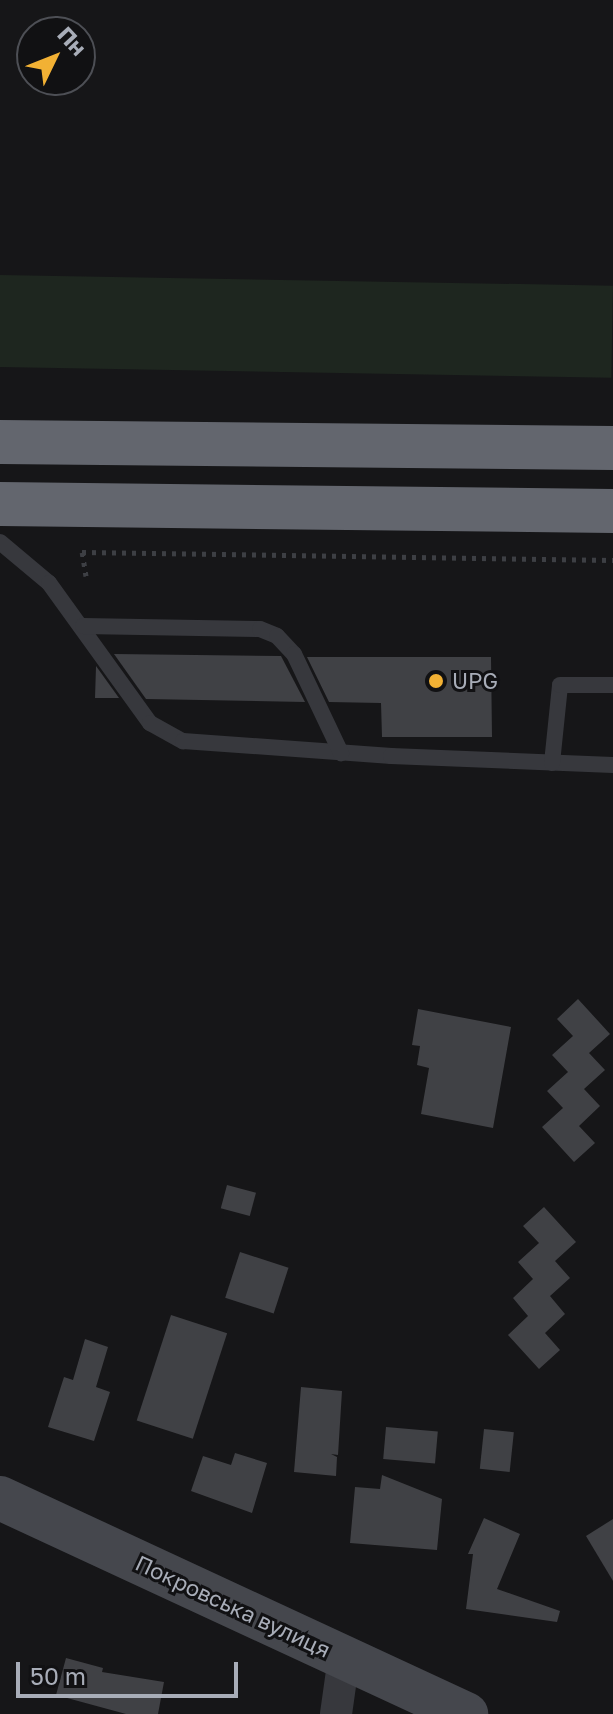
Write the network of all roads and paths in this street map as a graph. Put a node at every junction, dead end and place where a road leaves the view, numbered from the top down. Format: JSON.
{"nodes":[{"id":1,"x":0,"y":442,"type":"edge"},
{"id":2,"x":613,"y":448,"type":"edge"},
{"id":3,"x":0,"y":504,"type":"edge"},
{"id":4,"x":613,"y":511,"type":"edge"},
{"id":5,"x":0,"y":542,"type":"edge"},
{"id":6,"x":613,"y":560,"type":"edge"},
{"id":7,"x":86,"y":576,"type":"dead end"},
{"id":8,"x":83,"y":626,"type":"junction"},
{"id":9,"x":613,"y":685,"type":"edge"},
{"id":10,"x":341,"y":753,"type":"junction"},
{"id":11,"x":552,"y":763,"type":"junction"},
{"id":12,"x":613,"y":765,"type":"edge"},
{"id":13,"x":0,"y":1498,"type":"edge"},
{"id":14,"x":344,"y":1657,"type":"junction"},
{"id":15,"x":336,"y":1714,"type":"edge"},
{"id":16,"x":466,"y":1714,"type":"edge"}],
"edges":[{"from":1,"to":2,"type":"highway"},
{"from":3,"to":4,"type":"highway"},
{"from":5,"to":8,"type":"lane"},
{"from":6,"to":7,"type":"path"},
{"from":8,"to":10,"type":"lane"},
{"from":8,"to":10,"type":"lane"},
{"from":9,"to":11,"type":"lane"},
{"from":10,"to":11,"type":"lane"},
{"from":11,"to":12,"type":"lane"},
{"from":13,"to":14,"type":"street","name":"Покровська вулиця"},
{"from":14,"to":15,"type":"street"},
{"from":14,"to":16,"type":"street","name":"Покровська вулиця"}]}
